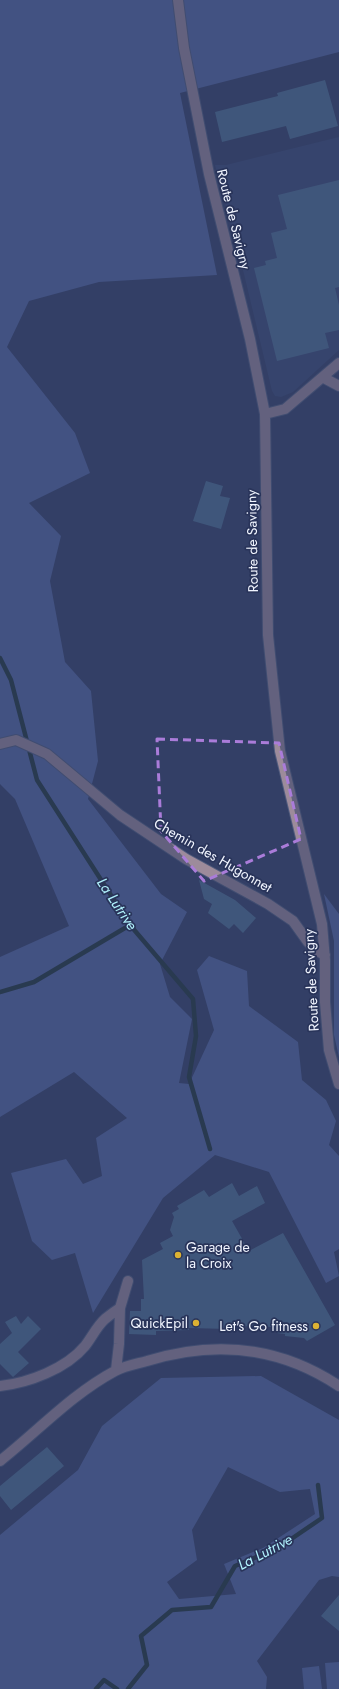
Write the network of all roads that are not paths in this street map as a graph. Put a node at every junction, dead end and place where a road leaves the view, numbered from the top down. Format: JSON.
{"nodes":[{"id":1,"x":178,"y":0,"type":"edge"},
{"id":2,"x":339,"y":363,"type":"edge"},
{"id":3,"x":324,"y":378,"type":"junction"},
{"id":4,"x":339,"y":386,"type":"edge"},
{"id":5,"x":265,"y":414,"type":"junction"},
{"id":6,"x":0,"y":744,"type":"edge"},
{"id":7,"x":325,"y":955,"type":"junction"},
{"id":8,"x":339,"y":1084,"type":"edge"},
{"id":9,"x":128,"y":1281,"type":"dead end"},
{"id":10,"x":120,"y":1308,"type":"junction"},
{"id":11,"x":116,"y":1370,"type":"junction"},
{"id":12,"x":0,"y":1386,"type":"edge"},
{"id":13,"x":339,"y":1386,"type":"edge"},
{"id":14,"x":0,"y":1461,"type":"edge"}],
"edges":[{"from":1,"to":5,"type":"street","name":"Route de Savigny"},
{"from":2,"to":3,"type":"street"},
{"from":3,"to":4,"type":"street"},
{"from":3,"to":5,"type":"street"},
{"from":5,"to":7,"type":"street","name":"Route de Savigny"},
{"from":6,"to":7,"type":"street","name":"Chemin des Hugonnet"},
{"from":7,"to":8,"type":"street","name":"Route de Savigny"},
{"from":9,"to":10,"type":"street"},
{"from":10,"to":11,"type":"street"},
{"from":10,"to":12,"type":"street"},
{"from":11,"to":13,"type":"street"},
{"from":11,"to":14,"type":"street"}]}
